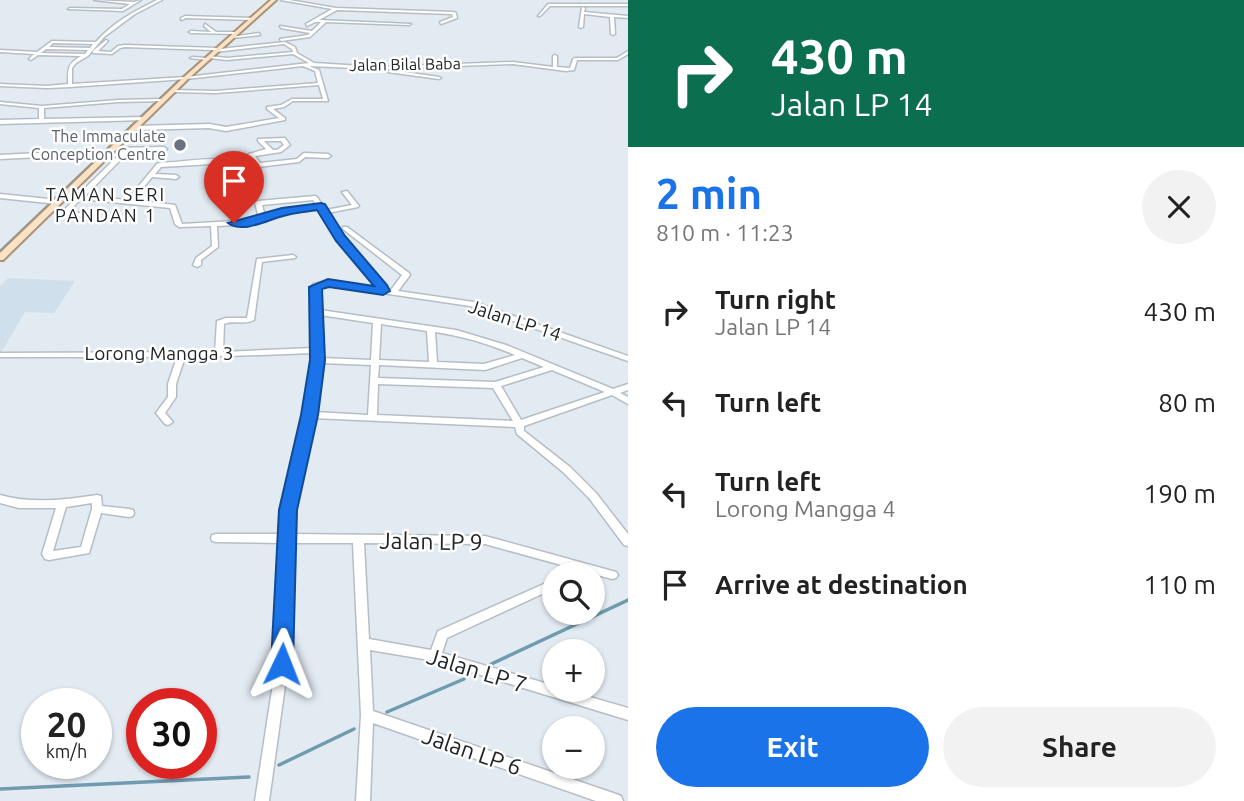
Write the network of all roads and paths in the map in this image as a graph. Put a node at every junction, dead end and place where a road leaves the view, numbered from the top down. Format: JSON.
{"nodes":[{"id":1,"x":96,"y":0,"type":"edge"},
{"id":2,"x":160,"y":0,"type":"edge"},
{"id":3,"x":248,"y":0,"type":"edge"},
{"id":4,"x":272,"y":0,"type":"edge"},
{"id":5,"x":283,"y":0,"type":"edge"},
{"id":6,"x":331,"y":0,"type":"edge"},
{"id":7,"x":617,"y":0,"type":"edge"},
{"id":8,"x":324,"y":1,"type":"edge"},
{"id":9,"x":386,"y":1,"type":"edge"},
{"id":10,"x":137,"y":2,"type":"edge"},
{"id":11,"x":628,"y":4,"type":"edge"},
{"id":12,"x":583,"y":6,"type":"junction"},
{"id":13,"x":70,"y":9,"type":"dead end"},
{"id":14,"x":336,"y":9,"type":"junction"},
{"id":15,"x":389,"y":10,"type":"junction"},
{"id":16,"x":225,"y":13,"type":"dead end"},
{"id":17,"x":583,"y":13,"type":"junction"},
{"id":18,"x":540,"y":15,"type":"dead end"},
{"id":19,"x":253,"y":16,"type":"junction"},
{"id":20,"x":612,"y":16,"type":"junction"},
{"id":21,"x":184,"y":18,"type":"dead end"},
{"id":22,"x":628,"y":18,"type":"edge"},
{"id":23,"x":204,"y":19,"type":"junction"},
{"id":24,"x":316,"y":21,"type":"junction"},
{"id":25,"x":324,"y":22,"type":"junction"},
{"id":26,"x":441,"y":23,"type":"dead end"},
{"id":27,"x":307,"y":24,"type":"dead end"},
{"id":28,"x":410,"y":24,"type":"dead end"},
{"id":29,"x":281,"y":27,"type":"dead end"},
{"id":30,"x":581,"y":27,"type":"dead end"},
{"id":31,"x":191,"y":32,"type":"dead end"},
{"id":32,"x":314,"y":32,"type":"junction"},
{"id":33,"x":214,"y":33,"type":"junction"},
{"id":34,"x":234,"y":34,"type":"junction"},
{"id":35,"x":259,"y":34,"type":"dead end"},
{"id":36,"x":613,"y":34,"type":"dead end"},
{"id":37,"x":106,"y":41,"type":"dead end"},
{"id":38,"x":97,"y":43,"type":"junction"},
{"id":39,"x":285,"y":43,"type":"junction"},
{"id":40,"x":44,"y":47,"type":"junction"},
{"id":41,"x":92,"y":49,"type":"junction"},
{"id":42,"x":0,"y":51,"type":"edge"},
{"id":43,"x":628,"y":52,"type":"edge"},
{"id":44,"x":37,"y":53,"type":"junction"},
{"id":45,"x":294,"y":53,"type":"junction"},
{"id":46,"x":211,"y":54,"type":"junction"},
{"id":47,"x":86,"y":55,"type":"junction"},
{"id":48,"x":555,"y":56,"type":"dead end"},
{"id":49,"x":192,"y":58,"type":"dead end"},
{"id":50,"x":31,"y":59,"type":"dead end"},
{"id":51,"x":572,"y":61,"type":"joint"},
{"id":52,"x":313,"y":64,"type":"junction"},
{"id":53,"x":302,"y":65,"type":"junction"},
{"id":54,"x":378,"y":68,"type":"junction"},
{"id":55,"x":555,"y":69,"type":"junction"},
{"id":56,"x":183,"y":78,"type":"junction"},
{"id":57,"x":439,"y":78,"type":"dead end"},
{"id":58,"x":319,"y":84,"type":"junction"},
{"id":59,"x":0,"y":85,"type":"edge"},
{"id":60,"x":70,"y":86,"type":"junction"},
{"id":61,"x":176,"y":92,"type":"junction"},
{"id":62,"x":216,"y":92,"type":"junction"},
{"id":63,"x":162,"y":100,"type":"junction"},
{"id":64,"x":215,"y":102,"type":"dead end"},
{"id":65,"x":0,"y":103,"type":"edge"},
{"id":66,"x":42,"y":107,"type":"junction"},
{"id":67,"x":142,"y":117,"type":"junction"},
{"id":68,"x":41,"y":121,"type":"junction"},
{"id":69,"x":0,"y":122,"type":"edge"},
{"id":70,"x":135,"y":128,"type":"junction"},
{"id":71,"x":114,"y":149,"type":"junction"},
{"id":72,"x":164,"y":149,"type":"dead end"},
{"id":73,"x":127,"y":150,"type":"junction"},
{"id":74,"x":261,"y":153,"type":"junction"},
{"id":75,"x":103,"y":155,"type":"junction"},
{"id":76,"x":328,"y":156,"type":"dead end"},
{"id":77,"x":0,"y":157,"type":"edge"},
{"id":78,"x":258,"y":165,"type":"junction"},
{"id":79,"x":151,"y":175,"type":"junction"},
{"id":80,"x":176,"y":177,"type":"dead end"},
{"id":81,"x":345,"y":191,"type":"dead end"},
{"id":82,"x":0,"y":196,"type":"edge"},
{"id":83,"x":66,"y":196,"type":"junction"},
{"id":84,"x":81,"y":197,"type":"junction"},
{"id":85,"x":54,"y":202,"type":"junction"},
{"id":86,"x":128,"y":202,"type":"junction"},
{"id":87,"x":323,"y":209,"type":"junction"},
{"id":88,"x":90,"y":216,"type":"dead end"},
{"id":89,"x":263,"y":219,"type":"junction"},
{"id":90,"x":214,"y":224,"type":"junction"},
{"id":91,"x":345,"y":228,"type":"dead end"},
{"id":92,"x":293,"y":257,"type":"dead end"},
{"id":93,"x":0,"y":258,"type":"edge"},
{"id":94,"x":197,"y":265,"type":"dead end"},
{"id":95,"x":383,"y":291,"type":"junction"},
{"id":96,"x":393,"y":292,"type":"junction"},
{"id":97,"x":317,"y":312,"type":"junction"},
{"id":98,"x":377,"y":321,"type":"junction"},
{"id":99,"x":431,"y":329,"type":"junction"},
{"id":100,"x":181,"y":354,"type":"junction"},
{"id":101,"x":219,"y":354,"type":"junction"},
{"id":102,"x":0,"y":355,"type":"edge"},
{"id":103,"x":317,"y":355,"type":"junction"},
{"id":104,"x":523,"y":355,"type":"junction"},
{"id":105,"x":628,"y":359,"type":"edge"},
{"id":106,"x":375,"y":363,"type":"junction"},
{"id":107,"x":433,"y":365,"type":"junction"},
{"id":108,"x":552,"y":367,"type":"junction"},
{"id":109,"x":374,"y":380,"type":"junction"},
{"id":110,"x":496,"y":385,"type":"junction"},
{"id":111,"x":628,"y":387,"type":"edge"},
{"id":112,"x":613,"y":392,"type":"junction"},
{"id":113,"x":628,"y":401,"type":"edge"},
{"id":114,"x":309,"y":415,"type":"junction"},
{"id":115,"x":372,"y":418,"type":"junction"},
{"id":116,"x":168,"y":422,"type":"dead end"},
{"id":117,"x":519,"y":424,"type":"junction"},
{"id":118,"x":0,"y":499,"type":"edge"},
{"id":119,"x":62,"y":504,"type":"junction"},
{"id":120,"x":97,"y":509,"type":"junction"},
{"id":121,"x":129,"y":513,"type":"dead end"},
{"id":122,"x":216,"y":538,"type":"dead end"},
{"id":123,"x":287,"y":539,"type":"junction"},
{"id":124,"x":358,"y":539,"type":"junction"},
{"id":125,"x":628,"y":542,"type":"edge"},
{"id":126,"x":567,"y":562,"type":"edge"},
{"id":127,"x":605,"y":574,"type":"edge"},
{"id":128,"x":612,"y":576,"type":"dead end"},
{"id":129,"x":542,"y":589,"type":"edge"},
{"id":130,"x":365,"y":644,"type":"junction"},
{"id":131,"x":435,"y":656,"type":"junction"},
{"id":132,"x":628,"y":714,"type":"edge"},
{"id":133,"x":367,"y":715,"type":"junction"},
{"id":134,"x":262,"y":801,"type":"edge"},
{"id":135,"x":363,"y":801,"type":"edge"},
{"id":136,"x":616,"y":801,"type":"edge"}],
"edges":[{"from":1,"to":10,"type":"street"},
{"from":2,"to":38,"type":"street"},
{"from":3,"to":4,"type":"street"},
{"from":4,"to":19,"type":"main road"},
{"from":5,"to":14,"type":"street"},
{"from":6,"to":8,"type":"street"},
{"from":7,"to":11,"type":"street"},
{"from":9,"to":15,"type":"street"},
{"from":10,"to":13,"type":"street"},
{"from":11,"to":12,"type":"street"},
{"from":12,"to":17,"type":"street"},
{"from":12,"to":18,"type":"street"},
{"from":14,"to":15,"type":"street"},
{"from":14,"to":24,"type":"street"},
{"from":15,"to":26,"type":"street"},
{"from":16,"to":19,"type":"street"},
{"from":17,"to":20,"type":"street"},
{"from":17,"to":30,"type":"street"},
{"from":19,"to":23,"type":"street"},
{"from":19,"to":34,"type":"main road"},
{"from":20,"to":22,"type":"street"},
{"from":20,"to":36,"type":"street"},
{"from":21,"to":23,"type":"street"},
{"from":23,"to":33,"type":"street"},
{"from":24,"to":25,"type":"street"},
{"from":24,"to":27,"type":"street"},
{"from":25,"to":28,"type":"street"},
{"from":25,"to":32,"type":"street"},
{"from":29,"to":32,"type":"street"},
{"from":31,"to":33,"type":"street"},
{"from":32,"to":39,"type":"street"},
{"from":33,"to":34,"type":"street"},
{"from":34,"to":35,"type":"street"},
{"from":34,"to":46,"type":"main road"},
{"from":37,"to":46,"type":"street"},
{"from":38,"to":40,"type":"street"},
{"from":38,"to":41,"type":"street"},
{"from":39,"to":45,"type":"street"},
{"from":39,"to":46,"type":"street"},
{"from":40,"to":41,"type":"street"},
{"from":40,"to":44,"type":"street"},
{"from":41,"to":47,"type":"street"},
{"from":42,"to":44,"type":"street"},
{"from":43,"to":51,"type":"street"},
{"from":44,"to":47,"type":"street"},
{"from":44,"to":50,"type":"street"},
{"from":45,"to":46,"type":"street"},
{"from":45,"to":52,"type":"street"},
{"from":46,"to":49,"type":"street"},
{"from":46,"to":56,"type":"main road"},
{"from":47,"to":60,"type":"street"},
{"from":48,"to":55,"type":"street"},
{"from":51,"to":55,"type":"street"},
{"from":52,"to":53,"type":"street","name":"Jalan Bilal Baba"},
{"from":52,"to":54,"type":"street","name":"Jalan Bilal Baba"},
{"from":53,"to":56,"type":"street","name":"Jalan Bilal Baba"},
{"from":53,"to":58,"type":"street"},
{"from":54,"to":55,"type":"street","name":"Jalan Bilal Baba"},
{"from":54,"to":57,"type":"street"},
{"from":56,"to":60,"type":"street","name":"Jalan Bilal Baba"},
{"from":56,"to":61,"type":"main road"},
{"from":58,"to":62,"type":"street"},
{"from":58,"to":70,"type":"street"},
{"from":59,"to":60,"type":"street","name":"Jalan Bilal Baba"},
{"from":61,"to":62,"type":"street"},
{"from":61,"to":63,"type":"main road"},
{"from":62,"to":64,"type":"street"},
{"from":63,"to":66,"type":"street"},
{"from":63,"to":67,"type":"main road"},
{"from":65,"to":66,"type":"street"},
{"from":66,"to":68,"type":"street"},
{"from":67,"to":68,"type":"street"},
{"from":67,"to":70,"type":"main road"},
{"from":68,"to":69,"type":"street"},
{"from":70,"to":71,"type":"main road"},
{"from":71,"to":73,"type":"street"},
{"from":71,"to":75,"type":"main road"},
{"from":72,"to":73,"type":"street"},
{"from":73,"to":84,"type":"street"},
{"from":74,"to":74,"type":"street"},
{"from":74,"to":78,"type":"street"},
{"from":75,"to":77,"type":"street"},
{"from":75,"to":83,"type":"main road"},
{"from":76,"to":78,"type":"street"},
{"from":78,"to":79,"type":"street"},
{"from":79,"to":80,"type":"street"},
{"from":79,"to":86,"type":"street"},
{"from":81,"to":87,"type":"street"},
{"from":82,"to":85,"type":"street"},
{"from":83,"to":84,"type":"street"},
{"from":83,"to":85,"type":"main road"},
{"from":84,"to":86,"type":"street"},
{"from":84,"to":88,"type":"street"},
{"from":85,"to":93,"type":"main road"},
{"from":86,"to":90,"type":"street"},
{"from":87,"to":89,"type":"street"},
{"from":87,"to":89,"type":"street"},
{"from":87,"to":95,"type":"street"},
{"from":89,"to":90,"type":"street"},
{"from":90,"to":94,"type":"street"},
{"from":91,"to":96,"type":"street"},
{"from":92,"to":101,"type":"street"},
{"from":95,"to":96,"type":"street","name":"Jalan LP 14"},
{"from":95,"to":97,"type":"street","name":"Jalan LP 14"},
{"from":96,"to":105,"type":"street","name":"Jalan LP 14"},
{"from":97,"to":98,"type":"street"},
{"from":97,"to":103,"type":"street"},
{"from":98,"to":99,"type":"street"},
{"from":98,"to":106,"type":"street"},
{"from":99,"to":104,"type":"street"},
{"from":99,"to":107,"type":"street"},
{"from":100,"to":101,"type":"street","name":"Lorong Mangga 3"},
{"from":100,"to":102,"type":"street","name":"Lorong Mangga 3"},
{"from":100,"to":116,"type":"street"},
{"from":101,"to":103,"type":"street","name":"Lorong Mangga 3"},
{"from":103,"to":106,"type":"street","name":"Lorong Mangga 3"},
{"from":103,"to":114,"type":"street"},
{"from":104,"to":107,"type":"street","name":"Lorong Mangga 3"},
{"from":104,"to":108,"type":"street"},
{"from":106,"to":107,"type":"street","name":"Lorong Mangga 3"},
{"from":106,"to":109,"type":"street"},
{"from":108,"to":110,"type":"street"},
{"from":108,"to":112,"type":"street"},
{"from":109,"to":110,"type":"street"},
{"from":109,"to":115,"type":"street"},
{"from":110,"to":117,"type":"street"},
{"from":111,"to":112,"type":"street"},
{"from":112,"to":113,"type":"street"},
{"from":112,"to":117,"type":"street"},
{"from":114,"to":115,"type":"street"},
{"from":114,"to":123,"type":"street"},
{"from":115,"to":117,"type":"street"},
{"from":117,"to":125,"type":"street"},
{"from":118,"to":119,"type":"street"},
{"from":119,"to":120,"type":"street"},
{"from":119,"to":120,"type":"street"},
{"from":120,"to":121,"type":"street"},
{"from":122,"to":123,"type":"street","name":"Jalan LP 9"},
{"from":123,"to":124,"type":"street","name":"Jalan LP 9"},
{"from":123,"to":134,"type":"street"},
{"from":124,"to":126,"type":"street","name":"Jalan LP 9"},
{"from":124,"to":130,"type":"street"},
{"from":127,"to":128,"type":"street","name":"Jalan LP 9"},
{"from":129,"to":131,"type":"street"},
{"from":130,"to":131,"type":"street","name":"Jalan LP 7"},
{"from":130,"to":133,"type":"street"},
{"from":131,"to":132,"type":"street","name":"Jalan LP 7"},
{"from":133,"to":135,"type":"street"},
{"from":133,"to":136,"type":"street","name":"Jalan LP 6"}]}
